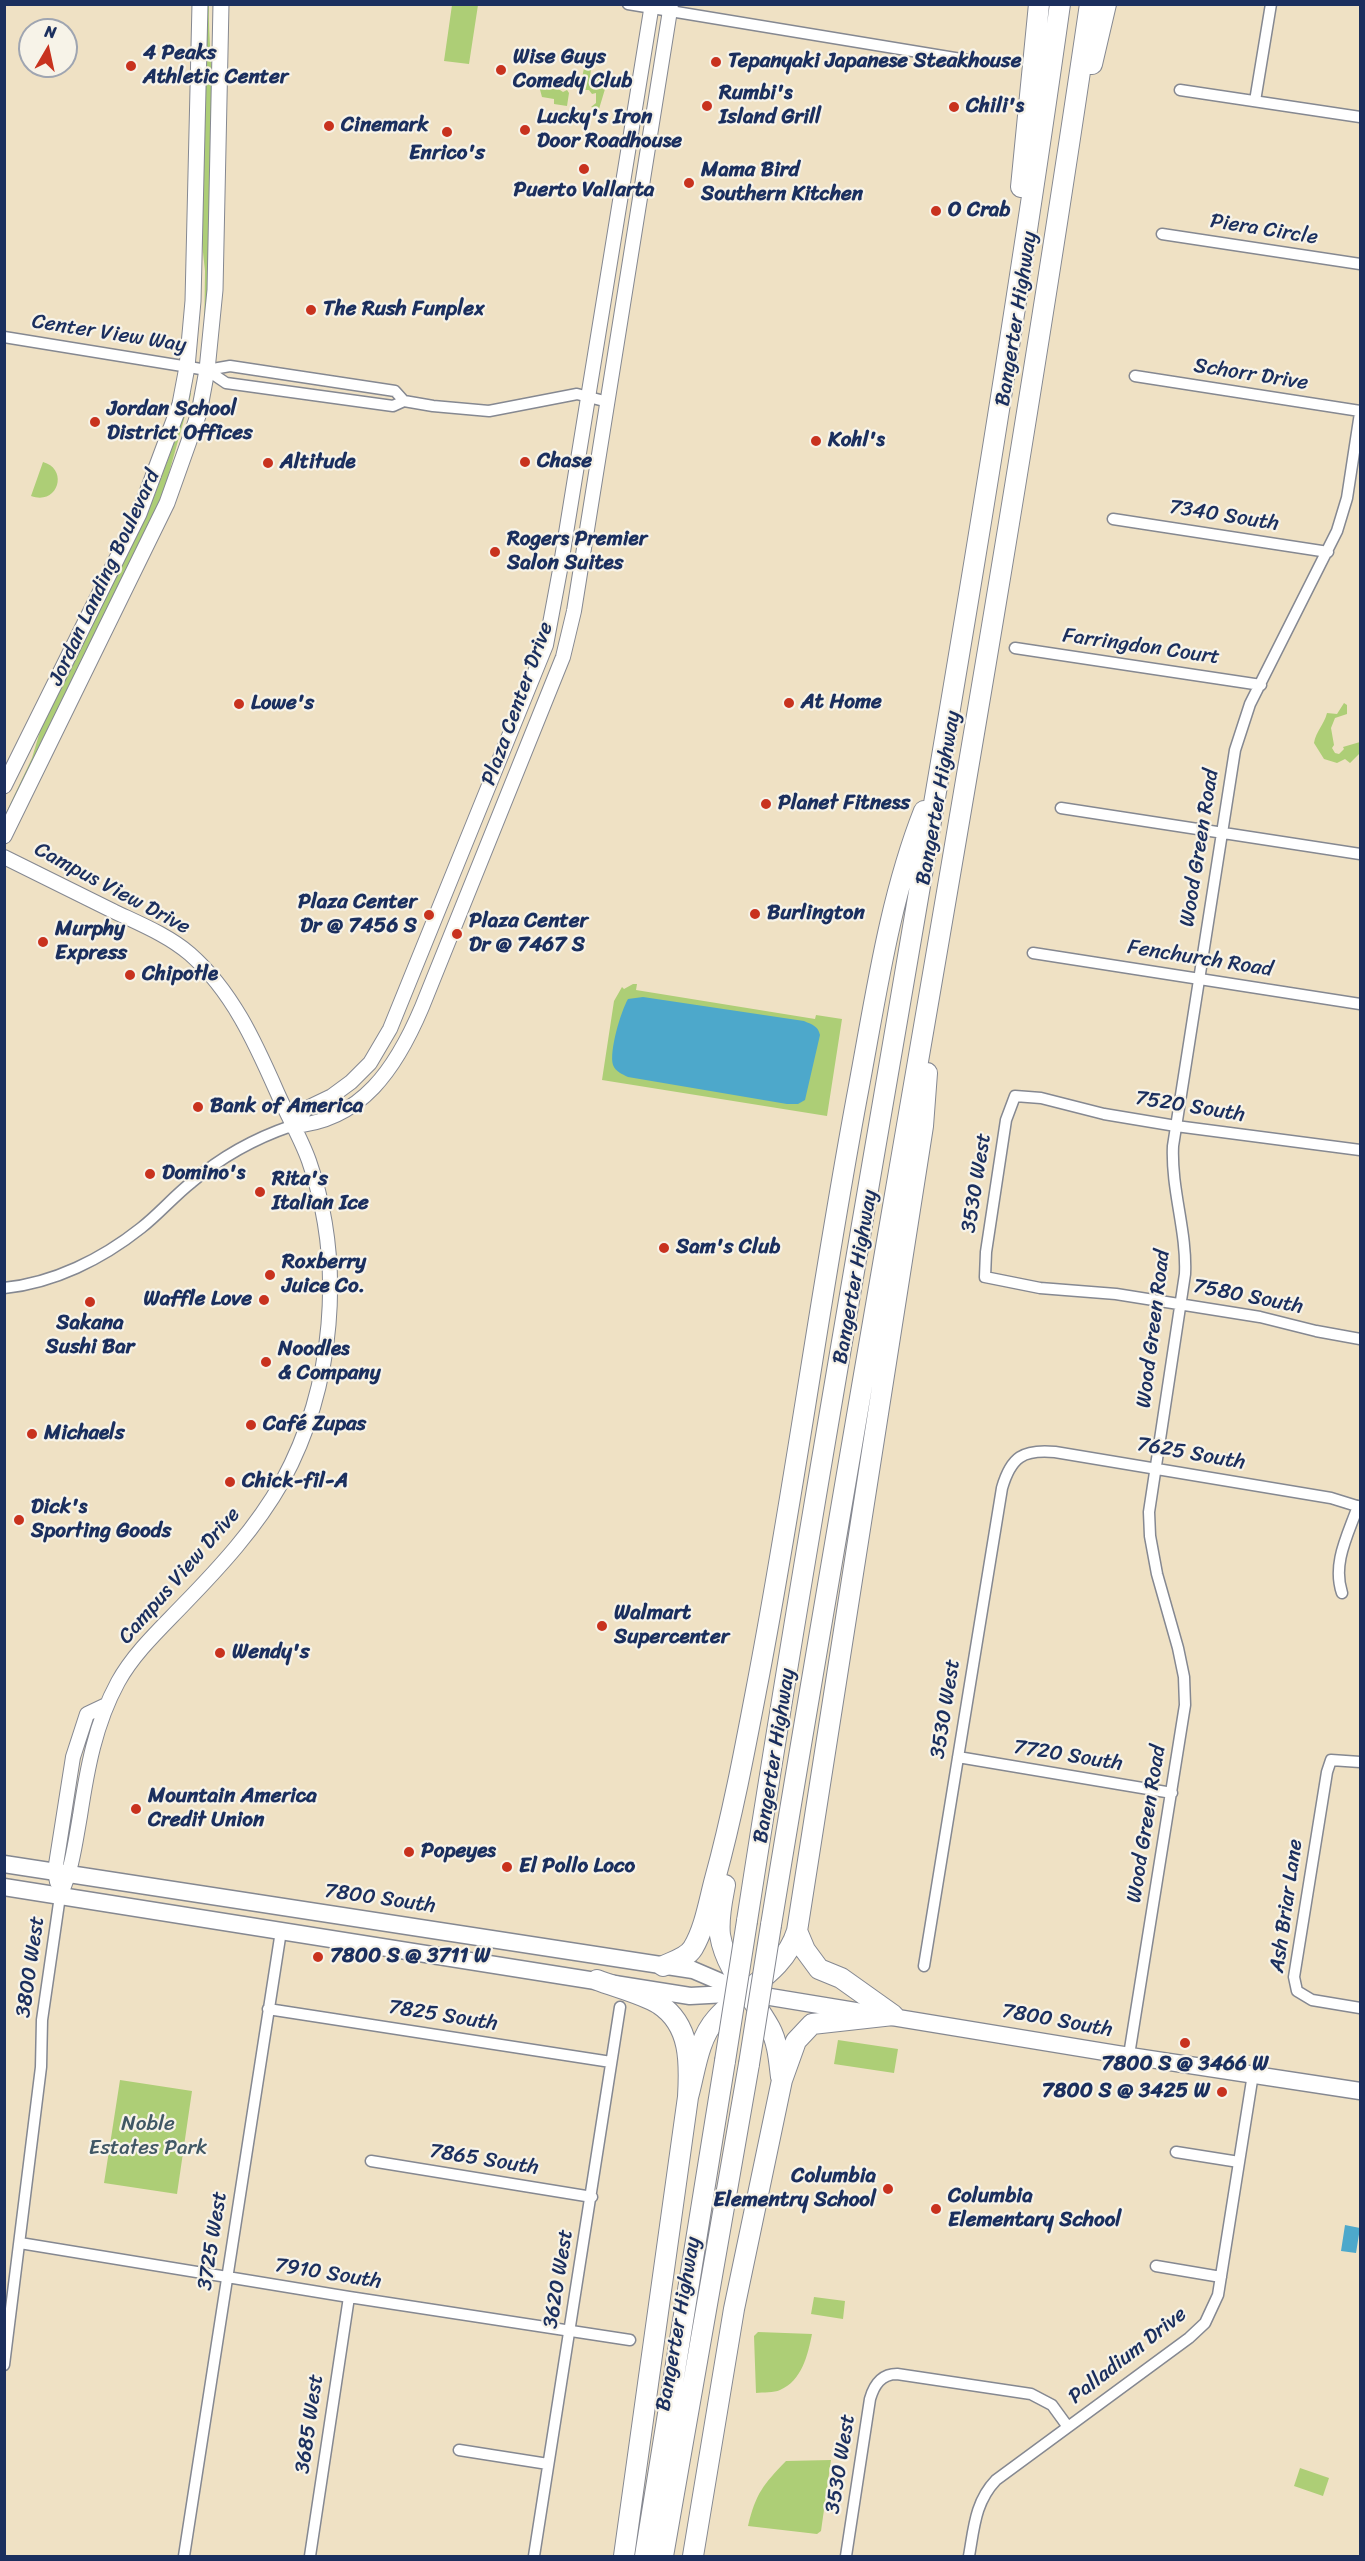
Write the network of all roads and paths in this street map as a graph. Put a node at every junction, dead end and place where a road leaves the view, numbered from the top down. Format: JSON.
{"nodes":[{"id":1,"x":200,"y":4,"type":"edge"},
{"id":2,"x":221,"y":4,"type":"edge"},
{"id":3,"x":628,"y":4,"type":"edge"},
{"id":4,"x":1039,"y":4,"type":"edge"},
{"id":5,"x":1060,"y":4,"type":"edge"},
{"id":6,"x":1089,"y":4,"type":"edge"},
{"id":7,"x":1106,"y":4,"type":"edge"},
{"id":8,"x":1271,"y":4,"type":"edge"},
{"id":9,"x":652,"y":7,"type":"edge"},
{"id":10,"x":671,"y":8,"type":"edge"},
{"id":11,"x":973,"y":61,"type":"dead end"},
{"id":12,"x":1180,"y":90,"type":"dead end"},
{"id":13,"x":1255,"y":101,"type":"junction"},
{"id":14,"x":1360,"y":117,"type":"edge"},
{"id":15,"x":1070,"y":141,"type":"junction"},
{"id":16,"x":1162,"y":234,"type":"dead end"},
{"id":17,"x":1360,"y":264,"type":"edge"},
{"id":18,"x":4,"y":337,"type":"edge"},
{"id":19,"x":187,"y":367,"type":"junction"},
{"id":20,"x":207,"y":370,"type":"junction"},
{"id":21,"x":1135,"y":376,"type":"dead end"},
{"id":22,"x":589,"y":396,"type":"junction"},
{"id":23,"x":404,"y":401,"type":"junction"},
{"id":24,"x":608,"y":402,"type":"junction"},
{"id":25,"x":1360,"y":412,"type":"edge"},
{"id":26,"x":997,"y":416,"type":"junction"},
{"id":27,"x":1113,"y":519,"type":"dead end"},
{"id":28,"x":1328,"y":552,"type":"junction"},
{"id":29,"x":1015,"y":648,"type":"dead end"},
{"id":30,"x":1261,"y":685,"type":"junction"},
{"id":31,"x":939,"y":772,"type":"junction"},
{"id":32,"x":4,"y":786,"type":"edge"},
{"id":33,"x":1061,"y":808,"type":"dead end"},
{"id":34,"x":1222,"y":832,"type":"junction"},
{"id":35,"x":4,"y":836,"type":"edge"},
{"id":36,"x":1360,"y":854,"type":"edge"},
{"id":37,"x":4,"y":857,"type":"edge"},
{"id":38,"x":1033,"y":953,"type":"dead end"},
{"id":39,"x":936,"y":954,"type":"junction"},
{"id":40,"x":1200,"y":978,"type":"junction"},
{"id":41,"x":1360,"y":1004,"type":"edge"},
{"id":42,"x":1015,"y":1096,"type":"joint"},
{"id":43,"x":291,"y":1126,"type":"junction"},
{"id":44,"x":1176,"y":1126,"type":"junction"},
{"id":45,"x":1360,"y":1150,"type":"edge"},
{"id":46,"x":985,"y":1277,"type":"joint"},
{"id":47,"x":4,"y":1288,"type":"edge"},
{"id":48,"x":1181,"y":1304,"type":"junction"},
{"id":49,"x":1360,"y":1339,"type":"edge"},
{"id":50,"x":1014,"y":1460,"type":"joint"},
{"id":51,"x":1155,"y":1469,"type":"junction"},
{"id":52,"x":1359,"y":1507,"type":"edge"},
{"id":53,"x":1342,"y":1593,"type":"dead end"},
{"id":54,"x":958,"y":1757,"type":"junction"},
{"id":55,"x":1360,"y":1762,"type":"edge"},
{"id":56,"x":1172,"y":1793,"type":"junction"},
{"id":57,"x":732,"y":1815,"type":"junction"},
{"id":58,"x":4,"y":1864,"type":"edge"},
{"id":59,"x":63,"y":1873,"type":"junction"},
{"id":60,"x":4,"y":1887,"type":"edge"},
{"id":61,"x":60,"y":1896,"type":"junction"},
{"id":62,"x":797,"y":1930,"type":"junction"},
{"id":63,"x":281,"y":1931,"type":"junction"},
{"id":64,"x":663,"y":1966,"type":"junction"},
{"id":65,"x":924,"y":1966,"type":"dead end"},
{"id":66,"x":597,"y":1980,"type":"junction"},
{"id":67,"x":746,"y":1992,"type":"junction"},
{"id":68,"x":620,"y":2007,"type":"dead end"},
{"id":69,"x":1360,"y":2008,"type":"edge"},
{"id":70,"x":268,"y":2009,"type":"junction"},
{"id":71,"x":893,"y":2016,"type":"junction"},
{"id":72,"x":1129,"y":2055,"type":"junction"},
{"id":73,"x":611,"y":2062,"type":"junction"},
{"id":74,"x":1252,"y":2074,"type":"junction"},
{"id":75,"x":782,"y":2080,"type":"junction"},
{"id":76,"x":1360,"y":2091,"type":"edge"},
{"id":77,"x":688,"y":2097,"type":"junction"},
{"id":78,"x":1176,"y":2152,"type":"dead end"},
{"id":79,"x":370,"y":2161,"type":"dead end"},
{"id":80,"x":1239,"y":2162,"type":"junction"},
{"id":81,"x":592,"y":2198,"type":"junction"},
{"id":82,"x":20,"y":2243,"type":"junction"},
{"id":83,"x":1156,"y":2266,"type":"dead end"},
{"id":84,"x":227,"y":2277,"type":"junction"},
{"id":85,"x":1221,"y":2277,"type":"junction"},
{"id":86,"x":349,"y":2297,"type":"junction"},
{"id":87,"x":570,"y":2330,"type":"junction"},
{"id":88,"x":630,"y":2340,"type":"dead end"},
{"id":89,"x":4,"y":2366,"type":"edge"},
{"id":90,"x":1068,"y":2427,"type":"junction"},
{"id":91,"x":459,"y":2450,"type":"dead end"},
{"id":92,"x":548,"y":2464,"type":"junction"},
{"id":93,"x":184,"y":2556,"type":"edge"},
{"id":94,"x":310,"y":2556,"type":"edge"},
{"id":95,"x":534,"y":2556,"type":"edge"},
{"id":96,"x":624,"y":2556,"type":"edge"},
{"id":97,"x":645,"y":2556,"type":"edge"},
{"id":98,"x":663,"y":2556,"type":"edge"},
{"id":99,"x":693,"y":2556,"type":"edge"},
{"id":100,"x":846,"y":2556,"type":"edge"},
{"id":101,"x":969,"y":2556,"type":"edge"}],
"edges":[{"from":1,"to":19,"type":"main road","name":"Jordan Landing Boulevard"},
{"from":2,"to":20,"type":"main road","name":"Jordan Landing Boulevard"},
{"from":3,"to":9,"type":"street"},
{"from":4,"to":26,"type":"highway"},
{"from":5,"to":26,"type":"highway","name":"Bangerter Highway"},
{"from":6,"to":15,"type":"highway","name":"Bangerter Highway"},
{"from":7,"to":15,"type":"highway"},
{"from":8,"to":13,"type":"street"},
{"from":9,"to":10,"type":"street"},
{"from":9,"to":22,"type":"street","name":"Plaza Center Drive"},
{"from":10,"to":11,"type":"street"},
{"from":10,"to":24,"type":"street","name":"Plaza Center Drive"},
{"from":12,"to":13,"type":"street"},
{"from":13,"to":14,"type":"street"},
{"from":15,"to":39,"type":"highway","name":"Bangerter Highway"},
{"from":16,"to":17,"type":"street","name":"Piera Circle"},
{"from":18,"to":19,"type":"street","name":"Center View Way"},
{"from":19,"to":20,"type":"street","name":"Center View Way"},
{"from":19,"to":32,"type":"main road","name":"Jordan Landing Boulevard"},
{"from":20,"to":23,"type":"street","name":"Center View Way"},
{"from":20,"to":23,"type":"street","name":"Center View Way"},
{"from":20,"to":35,"type":"main road","name":"Jordan Landing Boulevard"},
{"from":21,"to":25,"type":"street","name":"Schorr Drive"},
{"from":22,"to":23,"type":"street","name":"Center View Way"},
{"from":22,"to":24,"type":"street","name":"Center View Way"},
{"from":22,"to":43,"type":"street","name":"Plaza Center Drive"},
{"from":24,"to":43,"type":"street","name":"Plaza Center Drive"},
{"from":25,"to":28,"type":"street","name":"Wood Green Road"},
{"from":26,"to":31,"type":"highway","name":"Bangerter Highway"},
{"from":27,"to":28,"type":"street","name":"7340 South"},
{"from":28,"to":30,"type":"street","name":"Wood Green Road"},
{"from":29,"to":30,"type":"street","name":"Farringdon Court"},
{"from":30,"to":34,"type":"street","name":"Wood Green Road"},
{"from":31,"to":57,"type":"highway"},
{"from":31,"to":97,"type":"highway","name":"Bangerter Highway","bridge":true},
{"from":33,"to":34,"type":"street"},
{"from":34,"to":36,"type":"street"},
{"from":34,"to":40,"type":"street","name":"Wood Green Road"},
{"from":37,"to":43,"type":"street","name":"Campus View Drive"},
{"from":38,"to":40,"type":"street","name":"Fenchurch Road"},
{"from":39,"to":62,"type":"highway"},
{"from":39,"to":98,"type":"highway","name":"Bangerter Highway","bridge":true},
{"from":40,"to":41,"type":"street","name":"Fenchurch Road"},
{"from":40,"to":44,"type":"street","name":"Wood Green Road"},
{"from":42,"to":44,"type":"street","name":"7520 South"},
{"from":42,"to":46,"type":"street","name":"3530 West"},
{"from":43,"to":47,"type":"street","name":"Plaza Center Drive"},
{"from":43,"to":59,"type":"street","name":"Campus View Drive"},
{"from":44,"to":45,"type":"street","name":"7520 South"},
{"from":44,"to":48,"type":"street","name":"Wood Green Road"},
{"from":46,"to":48,"type":"street","name":"7580 South"},
{"from":48,"to":49,"type":"street","name":"7580 South"},
{"from":48,"to":51,"type":"street","name":"Wood Green Road"},
{"from":50,"to":51,"type":"street","name":"7625 South"},
{"from":50,"to":54,"type":"street","name":"3530 West"},
{"from":51,"to":52,"type":"street","name":"7625 South"},
{"from":51,"to":56,"type":"street","name":"Wood Green Road"},
{"from":52,"to":53,"type":"street"},
{"from":54,"to":56,"type":"street","name":"7720 South"},
{"from":54,"to":65,"type":"street","name":"3530 West"},
{"from":55,"to":69,"type":"street","name":"Ash Briar Lane"},
{"from":56,"to":72,"type":"street","name":"Wood Green Road"},
{"from":57,"to":64,"type":"highway"},
{"from":57,"to":67,"type":"highway"},
{"from":58,"to":59,"type":"main road","name":"7800 South"},
{"from":59,"to":61,"type":"street","name":"Campus View Drive"},
{"from":59,"to":64,"type":"main road","name":"7800 South"},
{"from":60,"to":61,"type":"main road","name":"7800 South"},
{"from":61,"to":63,"type":"main road","name":"7800 South"},
{"from":61,"to":82,"type":"street","name":"3800 West"},
{"from":62,"to":67,"type":"highway"},
{"from":62,"to":71,"type":"highway"},
{"from":63,"to":66,"type":"main road","name":"7800 South"},
{"from":63,"to":70,"type":"street","name":"3725 West"},
{"from":64,"to":67,"type":"main road","name":"7800 South"},
{"from":66,"to":67,"type":"main road","name":"7800 South"},
{"from":66,"to":77,"type":"highway"},
{"from":67,"to":71,"type":"main road","name":"7800 South"},
{"from":67,"to":75,"type":"highway"},
{"from":67,"to":77,"type":"highway"},
{"from":68,"to":73,"type":"street","name":"3620 West"},
{"from":70,"to":73,"type":"street","name":"7825 South"},
{"from":70,"to":84,"type":"street","name":"3725 West"},
{"from":71,"to":72,"type":"main road","name":"7800 South"},
{"from":71,"to":75,"type":"highway"},
{"from":72,"to":74,"type":"main road","name":"7800 South"},
{"from":73,"to":81,"type":"street","name":"3620 West"},
{"from":74,"to":76,"type":"main road","name":"7800 South"},
{"from":74,"to":80,"type":"street","name":"Palladium Drive"},
{"from":75,"to":99,"type":"highway"},
{"from":77,"to":96,"type":"highway"},
{"from":78,"to":80,"type":"street"},
{"from":79,"to":81,"type":"street","name":"7865 South"},
{"from":80,"to":85,"type":"street","name":"Palladium Drive"},
{"from":81,"to":87,"type":"street","name":"3620 West"},
{"from":82,"to":84,"type":"street","name":"7910 South"},
{"from":82,"to":89,"type":"street","name":"3800 West"},
{"from":83,"to":85,"type":"street"},
{"from":84,"to":86,"type":"street","name":"7910 South"},
{"from":84,"to":93,"type":"street","name":"3725 West"},
{"from":85,"to":90,"type":"street","name":"Palladium Drive"},
{"from":86,"to":87,"type":"street","name":"7910 South"},
{"from":86,"to":94,"type":"street","name":"3685 West"},
{"from":87,"to":88,"type":"street","name":"7910 South"},
{"from":87,"to":92,"type":"street","name":"3620 West"},
{"from":90,"to":100,"type":"street","name":"3530 West"},
{"from":90,"to":101,"type":"street","name":"Palladium Drive"},
{"from":91,"to":92,"type":"street"},
{"from":92,"to":95,"type":"street","name":"3620 West"}]}
